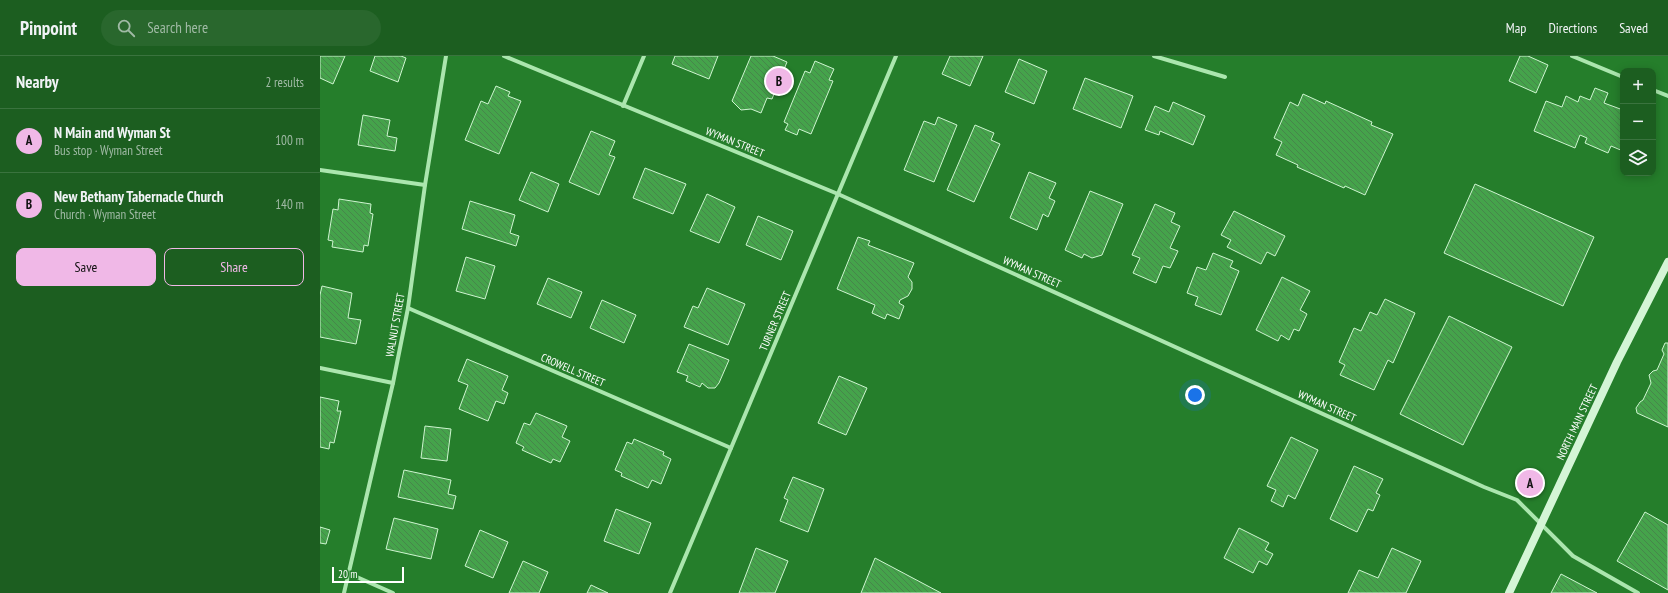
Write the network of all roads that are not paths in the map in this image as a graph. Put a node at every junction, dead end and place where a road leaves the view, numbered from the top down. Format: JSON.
{"nodes":[{"id":1,"x":446,"y":56,"type":"edge"},
{"id":2,"x":504,"y":56,"type":"edge"},
{"id":3,"x":644,"y":56,"type":"edge"},
{"id":4,"x":896,"y":56,"type":"edge"},
{"id":5,"x":1154,"y":56,"type":"edge"},
{"id":6,"x":1572,"y":56,"type":"edge"},
{"id":7,"x":1620,"y":76,"type":"edge"},
{"id":8,"x":1225,"y":77,"type":"dead end"},
{"id":9,"x":1656,"y":91,"type":"edge"},
{"id":10,"x":1668,"y":96,"type":"edge"},
{"id":11,"x":623,"y":106,"type":"junction"},
{"id":12,"x":320,"y":170,"type":"edge"},
{"id":13,"x":425,"y":185,"type":"junction"},
{"id":14,"x":838,"y":194,"type":"junction"},
{"id":15,"x":1668,"y":262,"type":"edge"},
{"id":16,"x":408,"y":308,"type":"junction"},
{"id":17,"x":320,"y":368,"type":"edge"},
{"id":18,"x":393,"y":383,"type":"junction"},
{"id":19,"x":731,"y":448,"type":"junction"},
{"id":20,"x":1541,"y":524,"type":"junction"},
{"id":21,"x":350,"y":574,"type":"junction"},
{"id":22,"x":344,"y":593,"type":"edge"},
{"id":23,"x":393,"y":593,"type":"edge"},
{"id":24,"x":670,"y":593,"type":"edge"},
{"id":25,"x":1509,"y":593,"type":"edge"},
{"id":26,"x":1638,"y":593,"type":"edge"}],
"edges":[{"from":1,"to":13,"type":"street","name":"WALNUT STREET"},
{"from":2,"to":11,"type":"street","name":"WYMAN STREET"},
{"from":3,"to":11,"type":"street"},
{"from":4,"to":14,"type":"street","name":"TURNER STREET"},
{"from":5,"to":8,"type":"street"},
{"from":6,"to":7,"type":"street"},
{"from":9,"to":10,"type":"street"},
{"from":11,"to":14,"type":"street","name":"WYMAN STREET"},
{"from":12,"to":13,"type":"street"},
{"from":13,"to":16,"type":"street","name":"WALNUT STREET"},
{"from":14,"to":19,"type":"street","name":"TURNER STREET"},
{"from":14,"to":20,"type":"street","name":"WYMAN STREET"},
{"from":15,"to":20,"type":"main road","name":"NORTH MAIN STREET"},
{"from":16,"to":18,"type":"street","name":"WALNUT STREET"},
{"from":16,"to":19,"type":"street","name":"CROWELL STREET"},
{"from":17,"to":18,"type":"street"},
{"from":18,"to":21,"type":"street","name":"WALNUT STREET"},
{"from":19,"to":24,"type":"street","name":"TURNER STREET"},
{"from":20,"to":25,"type":"main road","name":"NORTH MAIN STREET"},
{"from":20,"to":26,"type":"street","name":"WYMAN STREET"},
{"from":21,"to":22,"type":"street","name":"WALNUT STREET"},
{"from":21,"to":23,"type":"street"}]}
